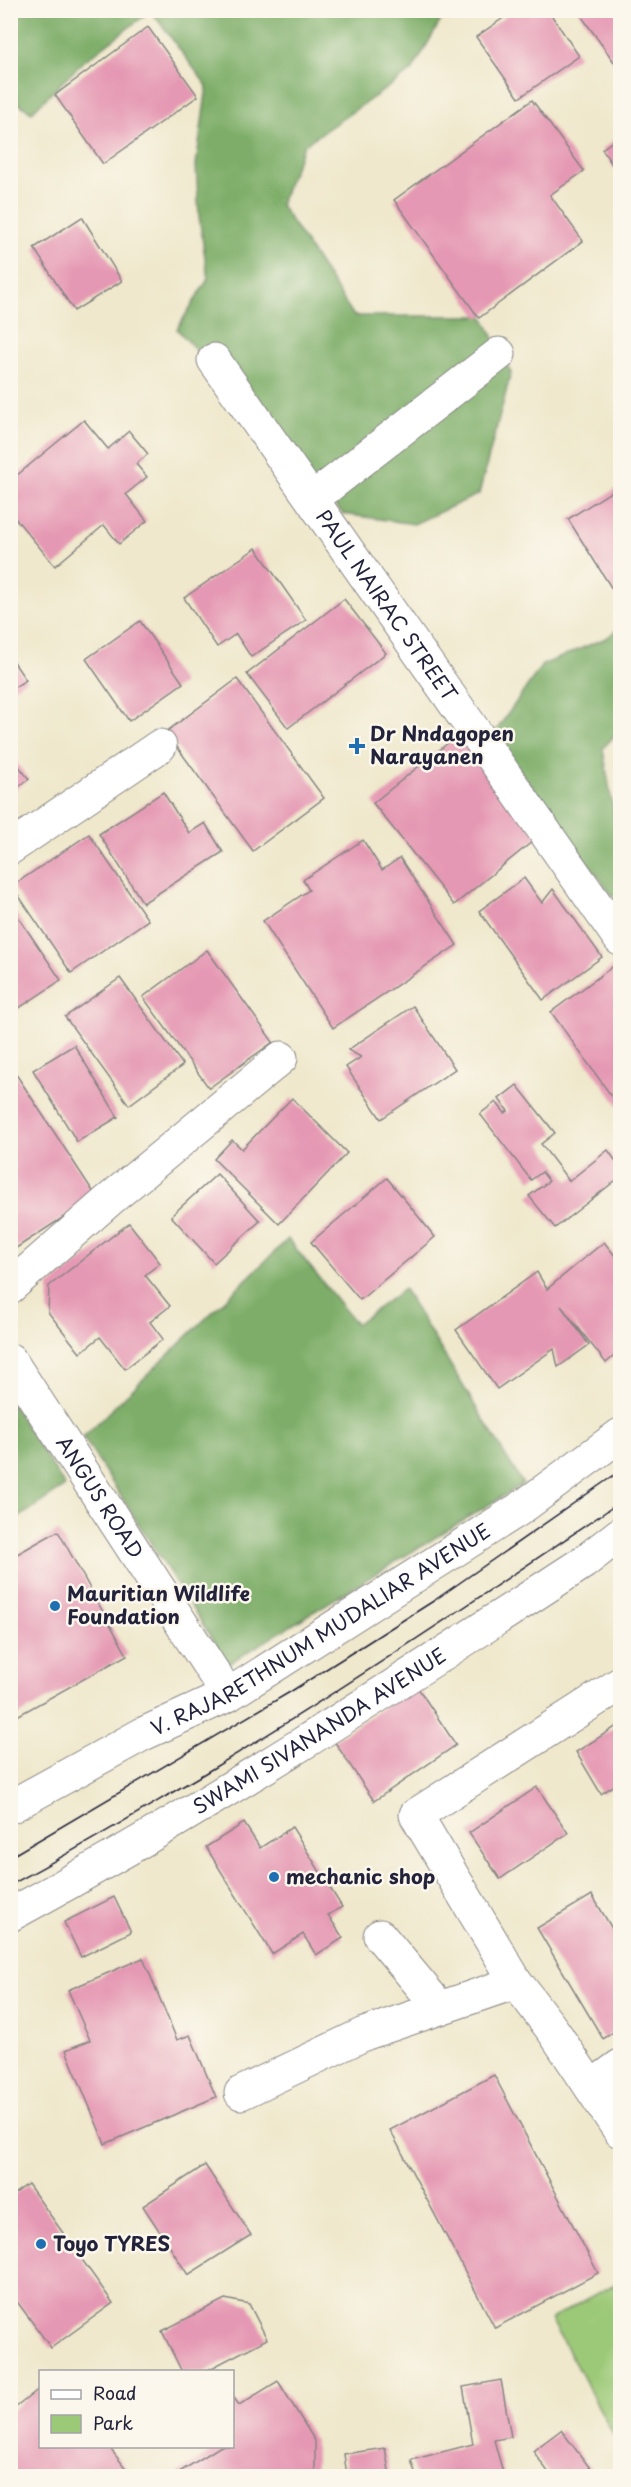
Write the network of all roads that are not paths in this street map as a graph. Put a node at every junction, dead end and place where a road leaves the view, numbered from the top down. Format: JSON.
{"nodes":[{"id":1,"x":499,"y":354,"type":"dead end"},
{"id":2,"x":214,"y":360,"type":"dead end"},
{"id":3,"x":312,"y":499,"type":"junction"},
{"id":4,"x":160,"y":746,"type":"dead end"},
{"id":5,"x":10,"y":848,"type":"edge"},
{"id":6,"x":621,"y":939,"type":"edge"},
{"id":7,"x":281,"y":1058,"type":"dead end"},
{"id":8,"x":10,"y":1287,"type":"edge"},
{"id":9,"x":10,"y":1360,"type":"edge"},
{"id":10,"x":621,"y":1435,"type":"edge"},
{"id":11,"x":621,"y":1534,"type":"edge"},
{"id":12,"x":621,"y":1684,"type":"edge"},
{"id":13,"x":228,"y":1695,"type":"junction"},
{"id":14,"x":10,"y":1807,"type":"edge"},
{"id":15,"x":10,"y":1915,"type":"edge"},
{"id":16,"x":380,"y":1936,"type":"dead end"},
{"id":17,"x":516,"y":1982,"type":"junction"},
{"id":18,"x":440,"y":2008,"type":"junction"},
{"id":19,"x":621,"y":2066,"type":"edge"},
{"id":20,"x":591,"y":2087,"type":"junction"},
{"id":21,"x":241,"y":2093,"type":"dead end"},
{"id":22,"x":621,"y":2131,"type":"edge"}],
"edges":[{"from":1,"to":3,"type":"street"},
{"from":2,"to":3,"type":"street","name":"PAUL NAIRAC STREET"},
{"from":3,"to":6,"type":"street","name":"PAUL NAIRAC STREET"},
{"from":4,"to":5,"type":"street"},
{"from":7,"to":8,"type":"street"},
{"from":9,"to":13,"type":"street","name":"ANGUS ROAD"},
{"from":10,"to":13,"type":"street","name":"V. RAJARETHNUM MUDALIAR AVENUE"},
{"from":11,"to":15,"type":"street","name":"SWAMI SIVANANDA AVENUE"},
{"from":12,"to":17,"type":"street"},
{"from":13,"to":14,"type":"street","name":"V. RAJARETHNUM MUDALIAR AVENUE"},
{"from":16,"to":18,"type":"street"},
{"from":17,"to":18,"type":"street"},
{"from":17,"to":20,"type":"street"},
{"from":18,"to":21,"type":"street"},
{"from":19,"to":20,"type":"street"},
{"from":20,"to":22,"type":"street"}]}
